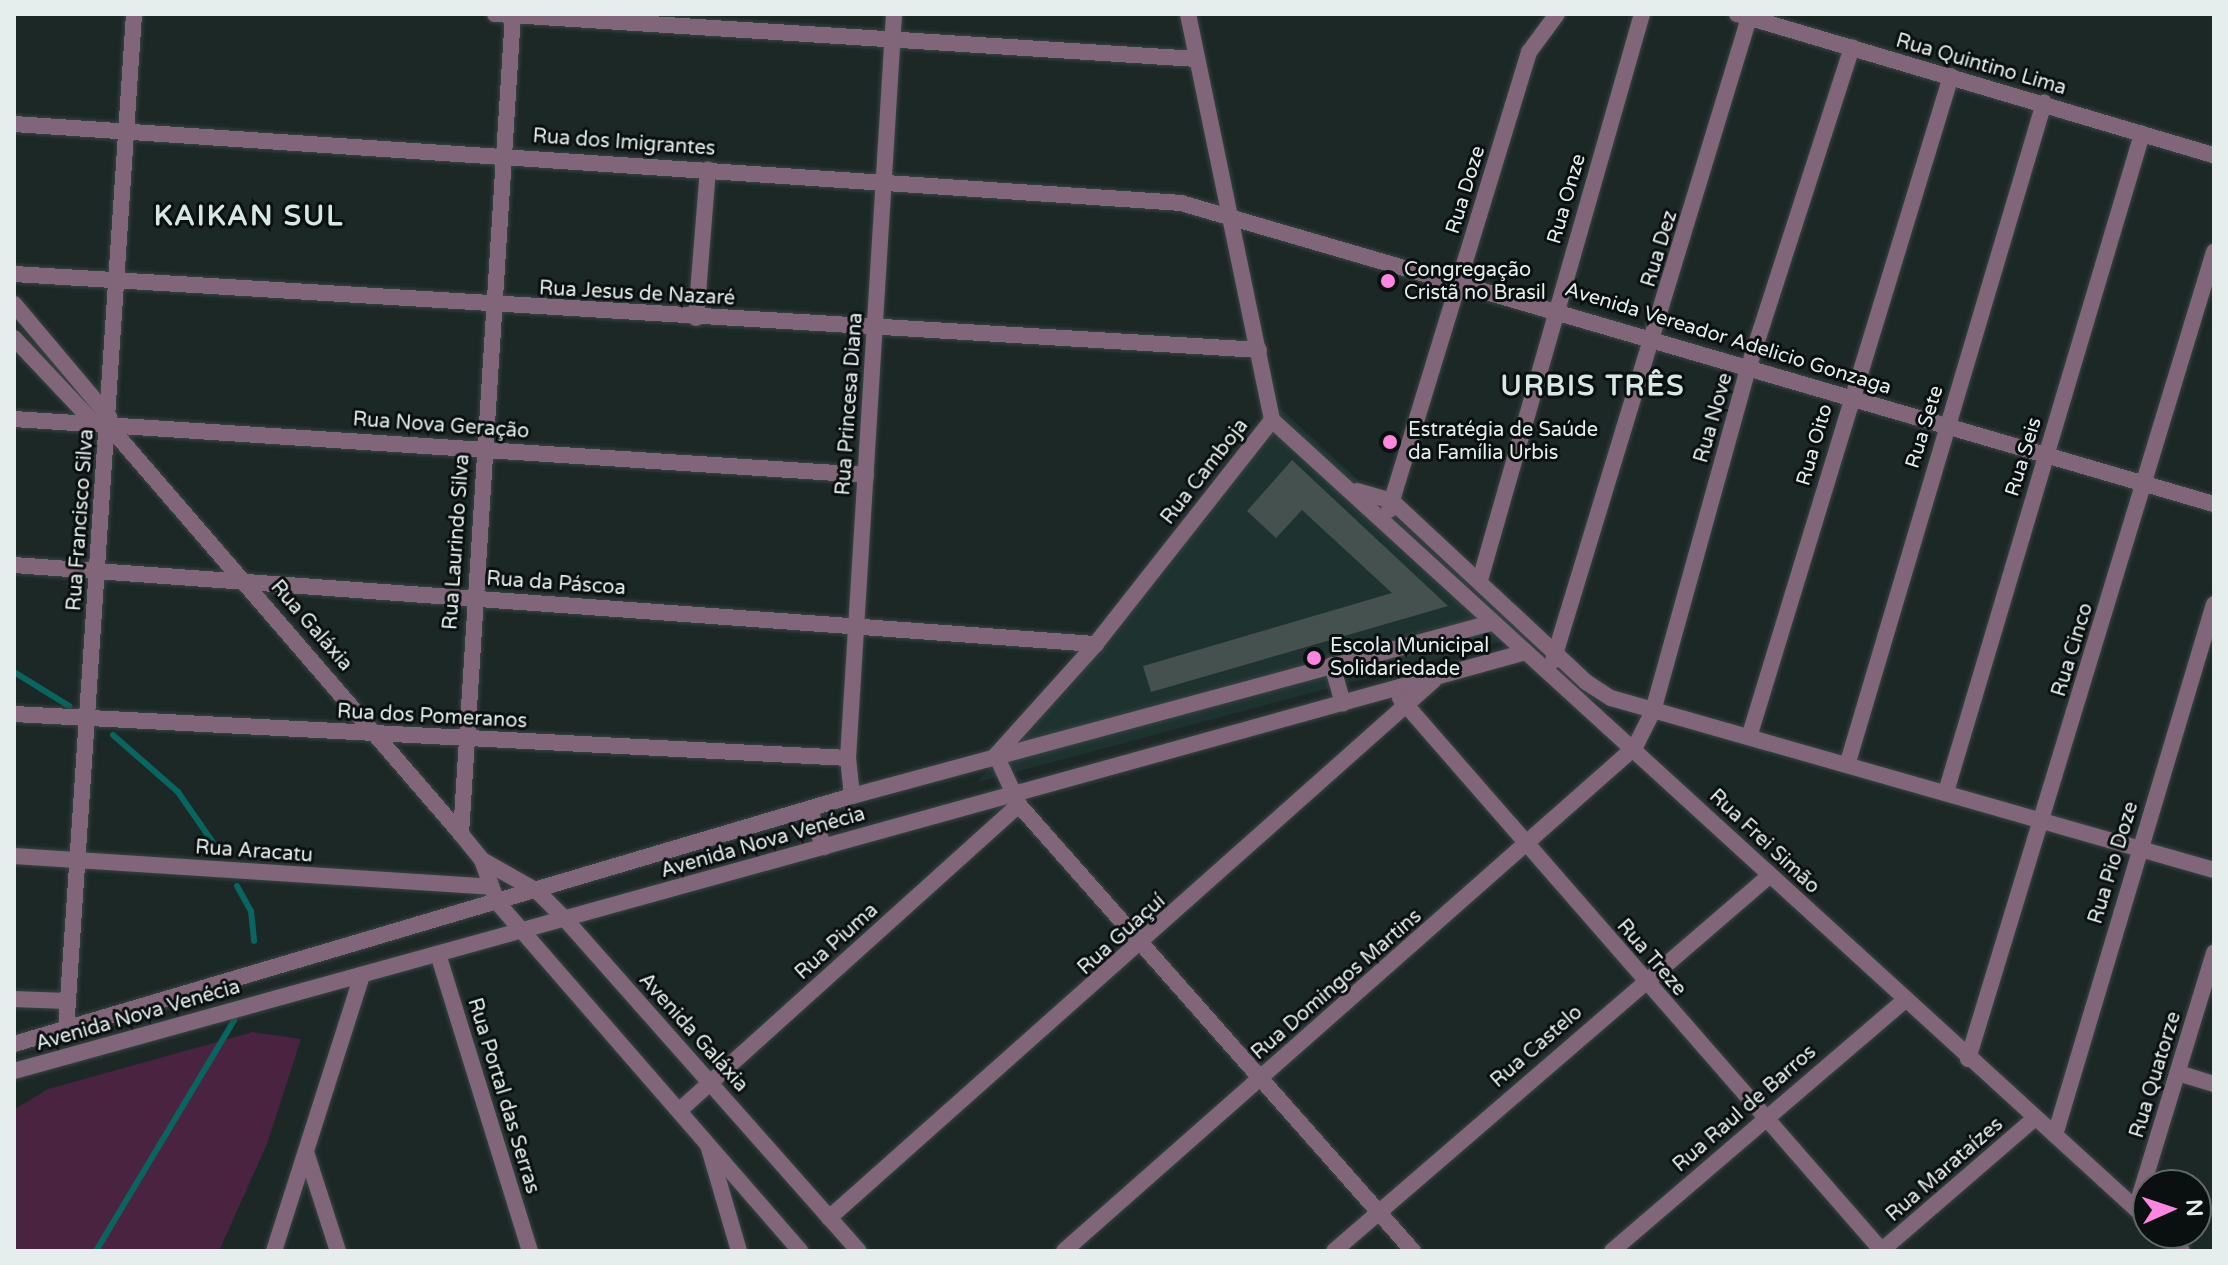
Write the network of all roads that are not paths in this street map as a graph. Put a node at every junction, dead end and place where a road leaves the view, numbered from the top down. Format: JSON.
{"nodes":[{"id":1,"x":134,"y":14,"type":"edge"},
{"id":2,"x":495,"y":14,"type":"edge"},
{"id":3,"x":894,"y":14,"type":"edge"},
{"id":4,"x":1188,"y":14,"type":"edge"},
{"id":5,"x":1557,"y":14,"type":"edge"},
{"id":6,"x":1642,"y":14,"type":"edge"},
{"id":7,"x":513,"y":15,"type":"edge"},
{"id":8,"x":1743,"y":16,"type":"edge"},
{"id":9,"x":892,"y":43,"type":"junction"},
{"id":10,"x":1852,"y":47,"type":"junction"},
{"id":11,"x":1197,"y":59,"type":"junction"},
{"id":12,"x":1951,"y":76,"type":"junction"},
{"id":13,"x":2044,"y":103,"type":"junction"},
{"id":14,"x":14,"y":124,"type":"edge"},
{"id":15,"x":124,"y":131,"type":"junction"},
{"id":16,"x":2142,"y":134,"type":"junction"},
{"id":17,"x":505,"y":155,"type":"junction"},
{"id":18,"x":2214,"y":155,"type":"edge"},
{"id":19,"x":708,"y":169,"type":"junction"},
{"id":20,"x":885,"y":180,"type":"junction"},
{"id":21,"x":1229,"y":218,"type":"junction"},
{"id":22,"x":2214,"y":252,"type":"edge"},
{"id":23,"x":14,"y":274,"type":"edge"},
{"id":24,"x":1459,"y":280,"type":"junction"},
{"id":25,"x":117,"y":283,"type":"junction"},
{"id":26,"x":14,"y":304,"type":"edge"},
{"id":27,"x":494,"y":306,"type":"junction"},
{"id":28,"x":1556,"y":308,"type":"junction"},
{"id":29,"x":696,"y":318,"type":"junction"},
{"id":30,"x":876,"y":325,"type":"junction"},
{"id":31,"x":14,"y":338,"type":"edge"},
{"id":32,"x":1654,"y":339,"type":"junction"},
{"id":33,"x":1259,"y":350,"type":"junction"},
{"id":34,"x":1749,"y":366,"type":"junction"},
{"id":35,"x":1850,"y":399,"type":"junction"},
{"id":36,"x":14,"y":419,"type":"edge"},
{"id":37,"x":1272,"y":420,"type":"junction"},
{"id":38,"x":104,"y":422,"type":"junction"},
{"id":39,"x":1946,"y":425,"type":"junction"},
{"id":40,"x":483,"y":449,"type":"junction"},
{"id":41,"x":2046,"y":453,"type":"junction"},
{"id":42,"x":866,"y":475,"type":"junction"},
{"id":43,"x":2143,"y":482,"type":"junction"},
{"id":44,"x":1355,"y":490,"type":"junction"},
{"id":45,"x":1392,"y":501,"type":"junction"},
{"id":46,"x":2214,"y":504,"type":"edge"},
{"id":47,"x":1385,"y":523,"type":"junction"},
{"id":48,"x":14,"y":565,"type":"edge"},
{"id":49,"x":98,"y":570,"type":"junction"},
{"id":50,"x":1480,"y":580,"type":"junction"},
{"id":51,"x":249,"y":584,"type":"junction"},
{"id":52,"x":474,"y":599,"type":"junction"},
{"id":53,"x":2214,"y":604,"type":"edge"},
{"id":54,"x":1491,"y":623,"type":"junction"},
{"id":55,"x":856,"y":624,"type":"junction"},
{"id":56,"x":1096,"y":644,"type":"junction"},
{"id":57,"x":1522,"y":653,"type":"junction"},
{"id":58,"x":1559,"y":655,"type":"junction"},
{"id":59,"x":1332,"y":665,"type":"junction"},
{"id":60,"x":1543,"y":671,"type":"junction"},
{"id":61,"x":1437,"y":676,"type":"junction"},
{"id":62,"x":1392,"y":689,"type":"junction"},
{"id":63,"x":1343,"y":703,"type":"junction"},
{"id":64,"x":1407,"y":706,"type":"junction"},
{"id":65,"x":1653,"y":711,"type":"junction"},
{"id":66,"x":14,"y":714,"type":"edge"},
{"id":67,"x":86,"y":720,"type":"junction"},
{"id":68,"x":376,"y":733,"type":"junction"},
{"id":69,"x":1750,"y":734,"type":"junction"},
{"id":70,"x":465,"y":740,"type":"junction"},
{"id":71,"x":1635,"y":747,"type":"junction"},
{"id":72,"x":996,"y":755,"type":"junction"},
{"id":73,"x":848,"y":758,"type":"junction"},
{"id":74,"x":1848,"y":762,"type":"junction"},
{"id":75,"x":1946,"y":792,"type":"junction"},
{"id":76,"x":852,"y":796,"type":"junction"},
{"id":77,"x":1015,"y":800,"type":"junction"},
{"id":78,"x":809,"y":809,"type":"junction"},
{"id":79,"x":2043,"y":819,"type":"junction"},
{"id":80,"x":461,"y":834,"type":"junction"},
{"id":81,"x":1527,"y":846,"type":"junction"},
{"id":82,"x":824,"y":847,"type":"junction"},
{"id":83,"x":2139,"y":847,"type":"junction"},
{"id":84,"x":14,"y":856,"type":"edge"},
{"id":85,"x":77,"y":860,"type":"junction"},
{"id":86,"x":482,"y":860,"type":"junction"},
{"id":87,"x":2214,"y":870,"type":"edge"},
{"id":88,"x":1769,"y":876,"type":"junction"},
{"id":89,"x":537,"y":891,"type":"junction"},
{"id":90,"x":494,"y":894,"type":"junction"},
{"id":91,"x":565,"y":919,"type":"junction"},
{"id":92,"x":523,"y":930,"type":"junction"},
{"id":93,"x":1143,"y":945,"type":"junction"},
{"id":94,"x":2214,"y":953,"type":"edge"},
{"id":95,"x":438,"y":954,"type":"junction"},
{"id":96,"x":362,"y":975,"type":"junction"},
{"id":97,"x":1644,"y":982,"type":"junction"},
{"id":98,"x":14,"y":999,"type":"edge"},
{"id":99,"x":1905,"y":1000,"type":"junction"},
{"id":100,"x":66,"y":1001,"type":"junction"},
{"id":101,"x":66,"y":1030,"type":"junction"},
{"id":102,"x":14,"y":1044,"type":"edge"},
{"id":103,"x":1968,"y":1059,"type":"junction"},
{"id":104,"x":14,"y":1071,"type":"edge"},
{"id":105,"x":2178,"y":1073,"type":"junction"},
{"id":106,"x":1261,"y":1078,"type":"junction"},
{"id":107,"x":711,"y":1082,"type":"junction"},
{"id":108,"x":2214,"y":1084,"type":"edge"},
{"id":109,"x":681,"y":1109,"type":"junction"},
{"id":110,"x":1765,"y":1117,"type":"junction"},
{"id":111,"x":2034,"y":1119,"type":"junction"},
{"id":112,"x":2055,"y":1135,"type":"junction"},
{"id":113,"x":707,"y":1140,"type":"junction"},
{"id":114,"x":306,"y":1152,"type":"junction"},
{"id":115,"x":2153,"y":1169,"type":"edge"},
{"id":116,"x":2132,"y":1205,"type":"edge"},
{"id":117,"x":1379,"y":1211,"type":"junction"},
{"id":118,"x":829,"y":1218,"type":"junction"},
{"id":119,"x":274,"y":1251,"type":"edge"},
{"id":120,"x":338,"y":1251,"type":"edge"},
{"id":121,"x":530,"y":1251,"type":"edge"},
{"id":122,"x":739,"y":1251,"type":"edge"},
{"id":123,"x":800,"y":1251,"type":"edge"},
{"id":124,"x":859,"y":1251,"type":"edge"},
{"id":125,"x":1064,"y":1251,"type":"edge"},
{"id":126,"x":1334,"y":1251,"type":"edge"},
{"id":127,"x":1413,"y":1251,"type":"edge"},
{"id":128,"x":1612,"y":1251,"type":"edge"},
{"id":129,"x":1882,"y":1251,"type":"edge"}],
"edges":[{"from":1,"to":15,"type":"street","name":"Rua Francisco Silva"},
{"from":2,"to":7,"type":"street"},
{"from":3,"to":9,"type":"street","name":"Rua Princesa Diana"},
{"from":4,"to":11,"type":"street","name":"Rua Camboja"},
{"from":5,"to":24,"type":"street","name":"Rua Doze"},
{"from":6,"to":28,"type":"street","name":"Rua Onze"},
{"from":7,"to":9,"type":"street"},
{"from":7,"to":17,"type":"street","name":"Rua Laurindo Silva"},
{"from":8,"to":10,"type":"street","name":"Rua Quintino Lima"},
{"from":8,"to":32,"type":"street","name":"Rua Dez"},
{"from":9,"to":11,"type":"street"},
{"from":9,"to":20,"type":"street","name":"Rua Princesa Diana"},
{"from":10,"to":12,"type":"street","name":"Rua Quintino Lima"},
{"from":10,"to":34,"type":"street","name":"Rua Nove"},
{"from":11,"to":21,"type":"street","name":"Rua Camboja"},
{"from":12,"to":13,"type":"street","name":"Rua Quintino Lima"},
{"from":12,"to":35,"type":"street","name":"Rua Oito"},
{"from":13,"to":16,"type":"street","name":"Rua Quintino Lima"},
{"from":13,"to":39,"type":"street","name":"Rua Sete"},
{"from":14,"to":15,"type":"street","name":"Rua dos Imigrantes"},
{"from":15,"to":17,"type":"street","name":"Rua dos Imigrantes"},
{"from":15,"to":25,"type":"street","name":"Rua Francisco Silva"},
{"from":16,"to":18,"type":"street","name":"Rua Quintino Lima"},
{"from":16,"to":41,"type":"street","name":"Rua Seis"},
{"from":17,"to":19,"type":"street","name":"Rua dos Imigrantes"},
{"from":17,"to":27,"type":"street","name":"Rua Laurindo Silva"},
{"from":19,"to":20,"type":"street","name":"Rua dos Imigrantes"},
{"from":19,"to":29,"type":"street"},
{"from":20,"to":21,"type":"street","name":"Rua dos Imigrantes"},
{"from":20,"to":30,"type":"street","name":"Rua Princesa Diana"},
{"from":21,"to":24,"type":"street","name":"Avenida Vereador Adelicio Gonzaga"},
{"from":21,"to":33,"type":"street","name":"Rua Camboja"},
{"from":22,"to":43,"type":"street","name":"Rua Cinco"},
{"from":23,"to":25,"type":"street","name":"Rua Jesus de Nazaré"},
{"from":24,"to":28,"type":"street","name":"Avenida Vereador Adelicio Gonzaga"},
{"from":24,"to":45,"type":"street","name":"Rua Doze"},
{"from":25,"to":27,"type":"street","name":"Rua Jesus de Nazaré"},
{"from":25,"to":38,"type":"street","name":"Rua Francisco Silva"},
{"from":26,"to":38,"type":"street","name":"Rua Galáxia"},
{"from":27,"to":29,"type":"street","name":"Rua Jesus de Nazaré"},
{"from":27,"to":40,"type":"street","name":"Rua Laurindo Silva"},
{"from":28,"to":32,"type":"street","name":"Avenida Vereador Adelicio Gonzaga"},
{"from":28,"to":50,"type":"street","name":"Rua Onze"},
{"from":29,"to":30,"type":"street","name":"Rua Jesus de Nazaré"},
{"from":30,"to":33,"type":"street","name":"Rua Jesus de Nazaré"},
{"from":30,"to":42,"type":"street","name":"Rua Princesa Diana"},
{"from":31,"to":38,"type":"street","name":"Rua Galáxia"},
{"from":32,"to":34,"type":"street","name":"Avenida Vereador Adelicio Gonzaga"},
{"from":32,"to":58,"type":"street","name":"Rua Dez"},
{"from":33,"to":37,"type":"street","name":"Rua Camboja"},
{"from":34,"to":35,"type":"street","name":"Avenida Vereador Adelicio Gonzaga"},
{"from":34,"to":65,"type":"street","name":"Rua Nove"},
{"from":35,"to":39,"type":"street","name":"Avenida Vereador Adelicio Gonzaga"},
{"from":35,"to":69,"type":"street","name":"Rua Oito"},
{"from":36,"to":38,"type":"street","name":"Rua Nova Geração"},
{"from":37,"to":44,"type":"street","name":"Rua Frei Simão"},
{"from":37,"to":56,"type":"street","name":"Rua Camboja"},
{"from":38,"to":40,"type":"street","name":"Rua Nova Geração"},
{"from":38,"to":49,"type":"street","name":"Rua Francisco Silva"},
{"from":38,"to":51,"type":"street","name":"Rua Galáxia"},
{"from":39,"to":41,"type":"street","name":"Avenida Vereador Adelicio Gonzaga"},
{"from":39,"to":74,"type":"street","name":"Rua Sete"},
{"from":40,"to":42,"type":"street","name":"Rua Nova Geração"},
{"from":40,"to":52,"type":"street","name":"Rua Laurindo Silva"},
{"from":41,"to":43,"type":"street","name":"Avenida Vereador Adelicio Gonzaga"},
{"from":41,"to":75,"type":"street","name":"Rua Seis"},
{"from":42,"to":55,"type":"street","name":"Rua Princesa Diana"},
{"from":43,"to":46,"type":"street","name":"Avenida Vereador Adelicio Gonzaga"},
{"from":43,"to":79,"type":"street","name":"Rua Cinco"},
{"from":44,"to":45,"type":"street","name":"Rua Frei Simão"},
{"from":44,"to":47,"type":"street","name":"Rua Frei Simão"},
{"from":45,"to":47,"type":"street","name":"Rua Doze"},
{"from":45,"to":50,"type":"street","name":"Rua Frei Simão"},
{"from":47,"to":54,"type":"street","name":"Rua Frei Simão"},
{"from":48,"to":49,"type":"street","name":"Rua da Páscoa"},
{"from":49,"to":51,"type":"street","name":"Rua da Páscoa"},
{"from":49,"to":67,"type":"street","name":"Rua Francisco Silva"},
{"from":50,"to":58,"type":"street","name":"Rua Frei Simão"},
{"from":51,"to":52,"type":"street","name":"Rua da Páscoa"},
{"from":51,"to":68,"type":"street","name":"Rua Galáxia"},
{"from":52,"to":55,"type":"street","name":"Rua da Páscoa"},
{"from":52,"to":70,"type":"street","name":"Rua Laurindo Silva"},
{"from":53,"to":83,"type":"street","name":"Rua Pio Doze"},
{"from":54,"to":57,"type":"street","name":"Rua Frei Simão"},
{"from":54,"to":59,"type":"street","name":"Avenida Nova Venécia"},
{"from":55,"to":56,"type":"street","name":"Rua da Páscoa"},
{"from":55,"to":73,"type":"street","name":"Rua Princesa Diana"},
{"from":56,"to":72,"type":"street","name":"Rua Camboja"},
{"from":57,"to":60,"type":"street","name":"Rua Frei Simão"},
{"from":57,"to":61,"type":"street","name":"Avenida Nova Venécia"},
{"from":58,"to":60,"type":"street","name":"Rua Dez"},
{"from":58,"to":65,"type":"street"},
{"from":59,"to":63,"type":"street"},
{"from":59,"to":72,"type":"street","name":"Avenida Nova Venécia"},
{"from":60,"to":71,"type":"street","name":"Rua Frei Simão"},
{"from":61,"to":62,"type":"street","name":"Avenida Nova Venécia"},
{"from":61,"to":64,"type":"street","name":"Rua Guaçuí"},
{"from":62,"to":63,"type":"street","name":"Avenida Nova Venécia"},
{"from":62,"to":64,"type":"street","name":"Rua Treze"},
{"from":63,"to":77,"type":"street","name":"Avenida Nova Venécia"},
{"from":64,"to":81,"type":"street","name":"Rua Treze"},
{"from":64,"to":93,"type":"street","name":"Rua Guaçuí"},
{"from":65,"to":69,"type":"street"},
{"from":65,"to":71,"type":"street","name":"Rua Nove"},
{"from":66,"to":67,"type":"street","name":"Rua dos Pomeranos"},
{"from":67,"to":68,"type":"street","name":"Rua dos Pomeranos"},
{"from":67,"to":85,"type":"street","name":"Rua Francisco Silva"},
{"from":68,"to":70,"type":"street","name":"Rua dos Pomeranos"},
{"from":68,"to":80,"type":"street","name":"Rua Galáxia"},
{"from":69,"to":74,"type":"street"},
{"from":70,"to":73,"type":"street","name":"Rua dos Pomeranos"},
{"from":70,"to":80,"type":"street","name":"Rua Laurindo Silva"},
{"from":71,"to":81,"type":"street","name":"Rua Domingos Martins"},
{"from":71,"to":88,"type":"street","name":"Rua Frei Simão"},
{"from":72,"to":76,"type":"street","name":"Avenida Nova Venécia"},
{"from":72,"to":77,"type":"street"},
{"from":73,"to":76,"type":"street","name":"Rua Princesa Diana"},
{"from":74,"to":75,"type":"street"},
{"from":75,"to":79,"type":"street"},
{"from":76,"to":78,"type":"street","name":"Avenida Nova Venécia"},
{"from":77,"to":82,"type":"street","name":"Avenida Nova Venécia"},
{"from":77,"to":93,"type":"street"},
{"from":77,"to":107,"type":"street","name":"Rua Piuma"},
{"from":78,"to":82,"type":"street"},
{"from":78,"to":89,"type":"street","name":"Avenida Nova Venécia"},
{"from":79,"to":83,"type":"street"},
{"from":79,"to":103,"type":"street","name":"Rua Cinco"},
{"from":80,"to":86,"type":"street","name":"Rua Galáxia"},
{"from":81,"to":97,"type":"street","name":"Rua Treze"},
{"from":81,"to":106,"type":"street","name":"Rua Domingos Martins"},
{"from":82,"to":91,"type":"street","name":"Avenida Nova Venécia"},
{"from":83,"to":87,"type":"street"},
{"from":83,"to":112,"type":"street","name":"Rua Pio Doze"},
{"from":84,"to":85,"type":"street","name":"Rua Aracatu"},
{"from":85,"to":90,"type":"street","name":"Rua Aracatu"},
{"from":85,"to":100,"type":"street","name":"Rua Francisco Silva"},
{"from":86,"to":89,"type":"street","name":"Avenida Galáxia"},
{"from":86,"to":90,"type":"street","name":"Rua Galáxia"},
{"from":88,"to":97,"type":"street","name":"Rua Castelo"},
{"from":88,"to":99,"type":"street","name":"Rua Frei Simão"},
{"from":89,"to":90,"type":"street","name":"Avenida Nova Venécia"},
{"from":89,"to":91,"type":"street","name":"Avenida Galáxia"},
{"from":90,"to":92,"type":"street"},
{"from":90,"to":101,"type":"street","name":"Avenida Nova Venécia"},
{"from":91,"to":92,"type":"street","name":"Avenida Nova Venécia"},
{"from":91,"to":107,"type":"street","name":"Avenida Galáxia"},
{"from":92,"to":95,"type":"street","name":"Avenida Nova Venécia"},
{"from":92,"to":109,"type":"street"},
{"from":93,"to":106,"type":"street"},
{"from":93,"to":118,"type":"street","name":"Rua Guaçuí"},
{"from":94,"to":105,"type":"street","name":"Rua Quatorze"},
{"from":95,"to":96,"type":"street","name":"Avenida Nova Venécia"},
{"from":95,"to":121,"type":"street","name":"Rua Portal das Serras"},
{"from":96,"to":104,"type":"street","name":"Avenida Nova Venécia"},
{"from":96,"to":114,"type":"street"},
{"from":97,"to":110,"type":"street","name":"Rua Treze"},
{"from":97,"to":117,"type":"street","name":"Rua Castelo"},
{"from":98,"to":100,"type":"street"},
{"from":99,"to":103,"type":"street","name":"Rua Frei Simão"},
{"from":99,"to":110,"type":"street","name":"Rua Raul de Barros"},
{"from":100,"to":101,"type":"street","name":"Rua Francisco Silva"},
{"from":101,"to":102,"type":"street","name":"Avenida Nova Venécia"},
{"from":103,"to":111,"type":"street","name":"Rua Frei Simão"},
{"from":105,"to":108,"type":"street"},
{"from":105,"to":115,"type":"street","name":"Rua Quatorze"},
{"from":106,"to":117,"type":"street"},
{"from":106,"to":125,"type":"street","name":"Rua Domingos Martins"},
{"from":107,"to":109,"type":"street","name":"Rua Piuma"},
{"from":107,"to":118,"type":"street","name":"Avenida Galáxia"},
{"from":109,"to":113,"type":"street"},
{"from":110,"to":128,"type":"street","name":"Rua Raul de Barros"},
{"from":110,"to":129,"type":"street","name":"Rua Treze"},
{"from":111,"to":112,"type":"street","name":"Rua Frei Simão"},
{"from":111,"to":129,"type":"street","name":"Rua Marataízes"},
{"from":112,"to":116,"type":"street","name":"Rua Frei Simão"},
{"from":113,"to":122,"type":"street"},
{"from":113,"to":123,"type":"street"},
{"from":114,"to":119,"type":"street"},
{"from":114,"to":120,"type":"street"},
{"from":117,"to":126,"type":"street","name":"Rua Castelo"},
{"from":117,"to":127,"type":"street"},
{"from":118,"to":124,"type":"street","name":"Avenida Galáxia"}]}
